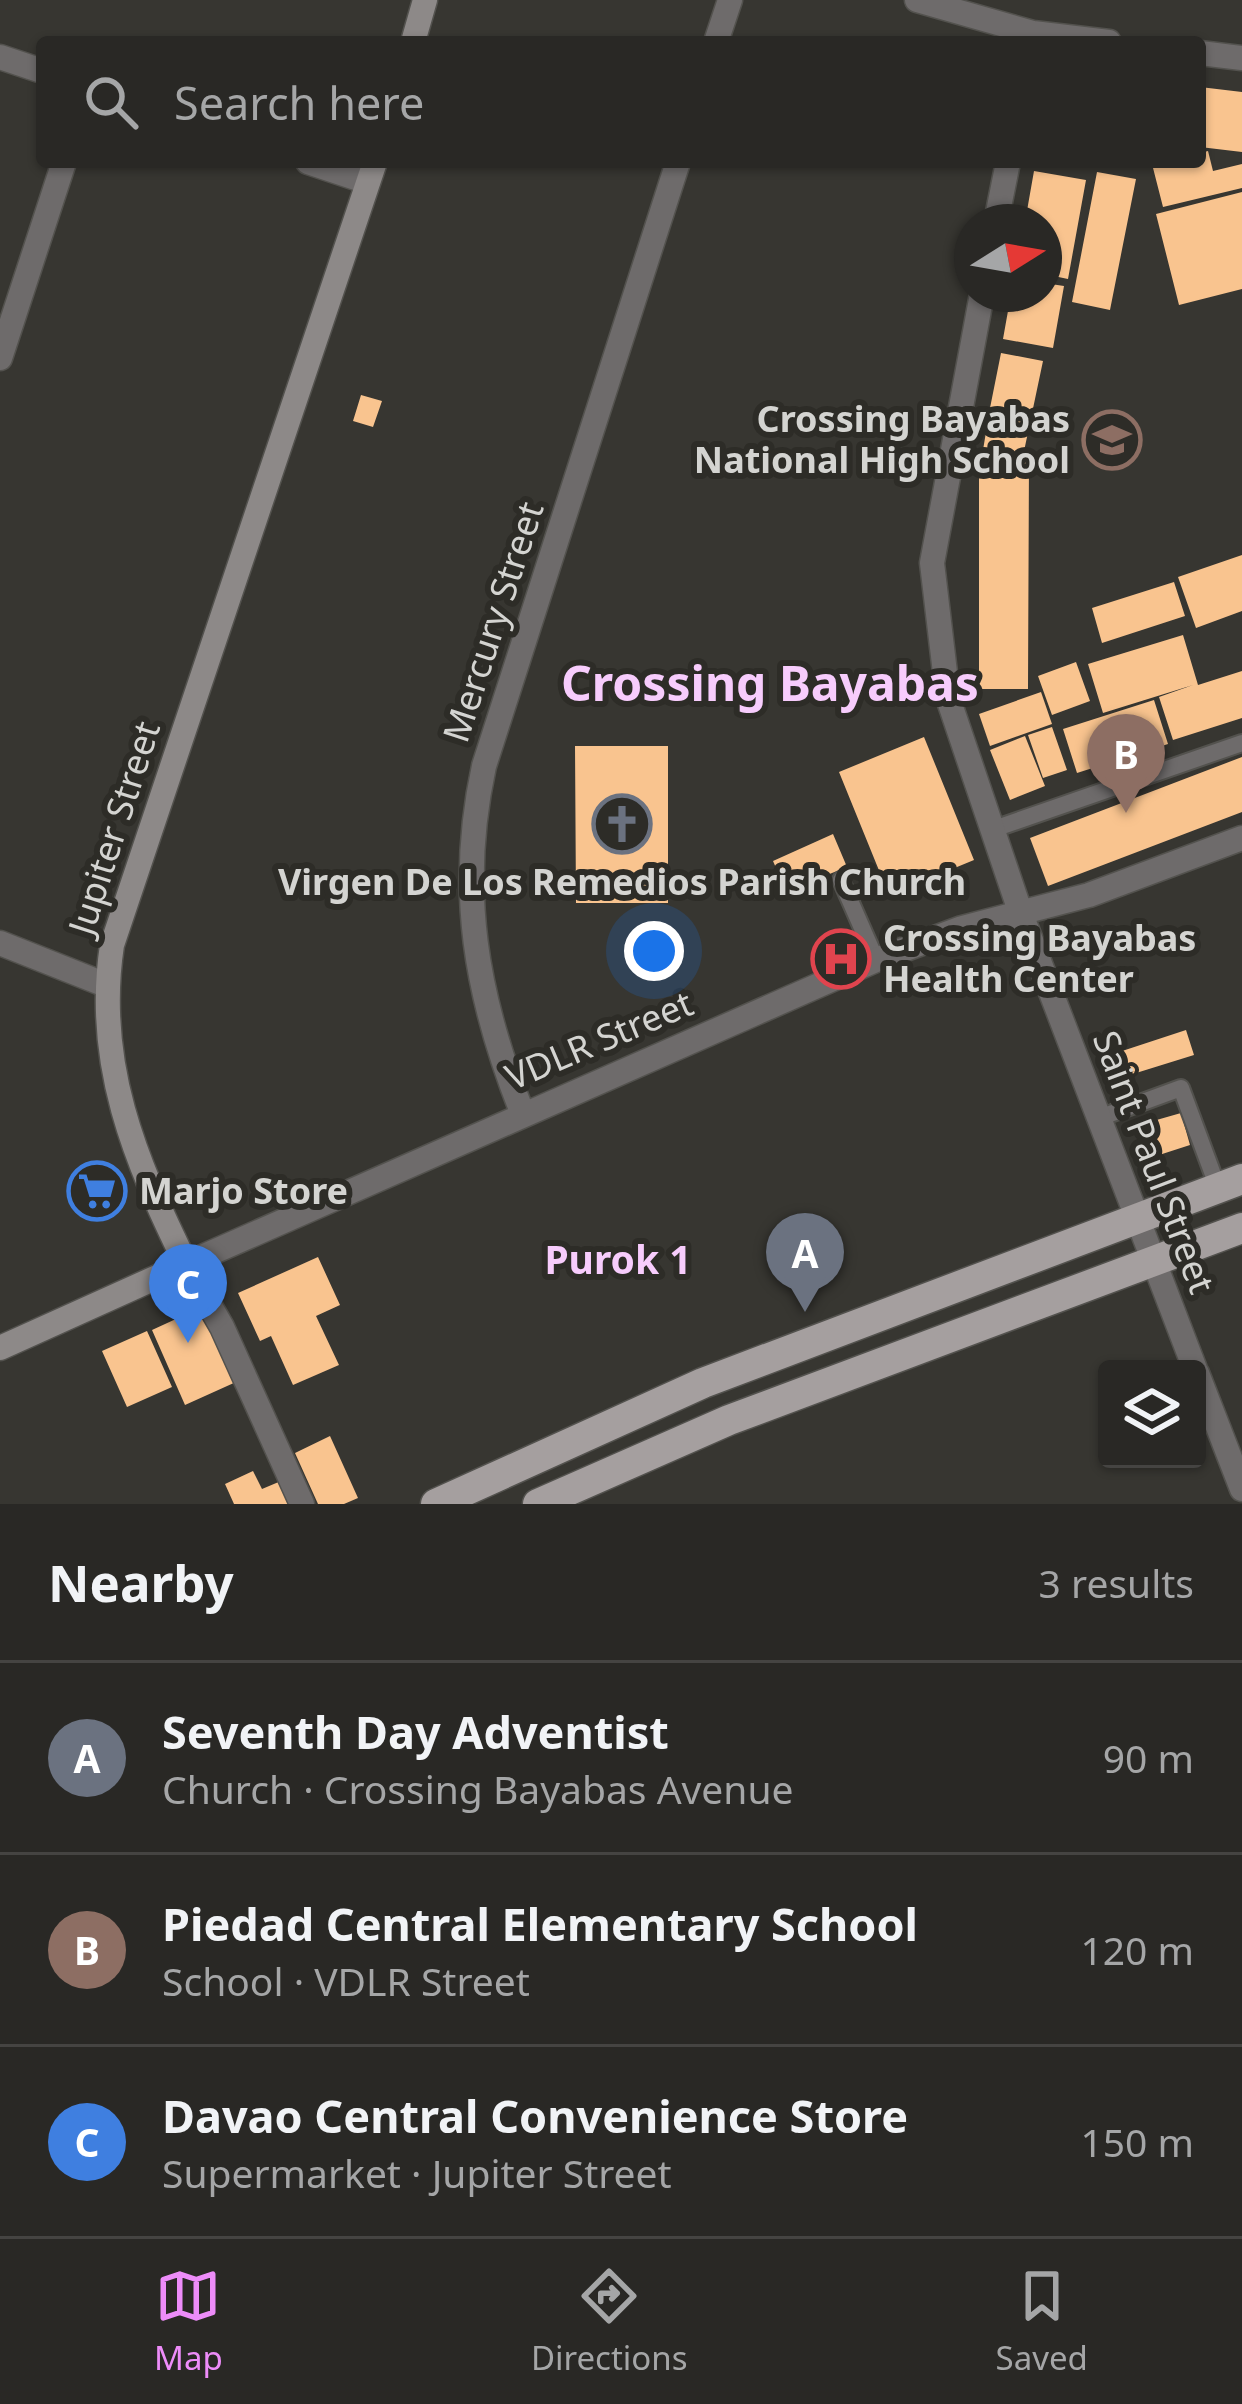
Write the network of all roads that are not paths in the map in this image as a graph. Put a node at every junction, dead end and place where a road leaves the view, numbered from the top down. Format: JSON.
{"nodes":[{"id":1,"x":425,"y":0,"type":"edge"},
{"id":2,"x":730,"y":0,"type":"edge"},
{"id":3,"x":917,"y":0,"type":"edge"},
{"id":4,"x":958,"y":6,"type":"edge"},
{"id":5,"x":415,"y":36,"type":"edge"},
{"id":6,"x":718,"y":36,"type":"edge"},
{"id":7,"x":1027,"y":36,"type":"edge"},
{"id":8,"x":1206,"y":54,"type":"edge"},
{"id":9,"x":0,"y":57,"type":"edge"},
{"id":10,"x":1242,"y":58,"type":"edge"},
{"id":11,"x":36,"y":69,"type":"edge"},
{"id":12,"x":62,"y":168,"type":"edge"},
{"id":13,"x":676,"y":168,"type":"edge"},
{"id":14,"x":1007,"y":168,"type":"edge"},
{"id":15,"x":371,"y":172,"type":"edge"},
{"id":16,"x":1000,"y":204,"type":"edge"},
{"id":17,"x":978,"y":312,"type":"edge"},
{"id":18,"x":0,"y":358,"type":"edge"},
{"id":19,"x":1242,"y":743,"type":"edge"},
{"id":20,"x":991,"y":830,"type":"junction"},
{"id":21,"x":1242,"y":838,"type":"edge"},
{"id":22,"x":842,"y":880,"type":"dead end"},
{"id":23,"x":1021,"y":914,"type":"junction"},
{"id":24,"x":0,"y":943,"type":"edge"},
{"id":25,"x":876,"y":961,"type":"junction"},
{"id":26,"x":106,"y":985,"type":"junction"},
{"id":27,"x":522,"y":1112,"type":"junction"},
{"id":28,"x":1099,"y":1118,"type":"junction"},
{"id":29,"x":1230,"y":1184,"type":"edge"},
{"id":30,"x":1137,"y":1218,"type":"junction"},
{"id":31,"x":1242,"y":1228,"type":"edge"},
{"id":32,"x":1154,"y":1261,"type":"junction"},
{"id":33,"x":186,"y":1264,"type":"junction"},
{"id":34,"x":0,"y":1348,"type":"edge"},
{"id":35,"x":1192,"y":1360,"type":"edge"},
{"id":36,"x":1206,"y":1397,"type":"edge"},
{"id":37,"x":1242,"y":1489,"type":"edge"},
{"id":38,"x":302,"y":1504,"type":"edge"},
{"id":39,"x":436,"y":1504,"type":"edge"},
{"id":40,"x":538,"y":1504,"type":"edge"}],
"edges":[{"from":1,"to":5,"type":"main road"},
{"from":2,"to":6,"type":"street"},
{"from":3,"to":4,"type":"street"},
{"from":4,"to":7,"type":"street"},
{"from":8,"to":10,"type":"street"},
{"from":9,"to":11,"type":"street"},
{"from":12,"to":18,"type":"street"},
{"from":13,"to":27,"type":"street","name":"Mercury Street"},
{"from":14,"to":16,"type":"street"},
{"from":15,"to":26,"type":"main road","name":"Jupiter Street"},
{"from":17,"to":20,"type":"street","name":"Saint Paul Street"},
{"from":19,"to":20,"type":"lane"},
{"from":20,"to":23,"type":"street","name":"Saint Paul Street"},
{"from":21,"to":23,"type":"street","name":"VDLR Street"},
{"from":22,"to":25,"type":"lane"},
{"from":23,"to":25,"type":"street","name":"VDLR Street"},
{"from":23,"to":28,"type":"street","name":"Saint Paul Street"},
{"from":24,"to":26,"type":"street"},
{"from":25,"to":27,"type":"street","name":"VDLR Street"},
{"from":26,"to":33,"type":"main road","name":"Jupiter Street"},
{"from":27,"to":33,"type":"street","name":"VDLR Street"},
{"from":28,"to":29,"type":"lane"},
{"from":28,"to":30,"type":"street","name":"Saint Paul Street"},
{"from":29,"to":30,"type":"main road"},
{"from":30,"to":32,"type":"street","name":"Saint Paul Street"},
{"from":30,"to":39,"type":"main road"},
{"from":31,"to":32,"type":"main road"},
{"from":32,"to":35,"type":"street","name":"Saint Paul Street"},
{"from":32,"to":40,"type":"main road"},
{"from":33,"to":34,"type":"main road","name":"VDLR Street"},
{"from":33,"to":38,"type":"street","name":"Jupiter Street"},
{"from":36,"to":37,"type":"street","name":"Saint Paul Street"}]}
